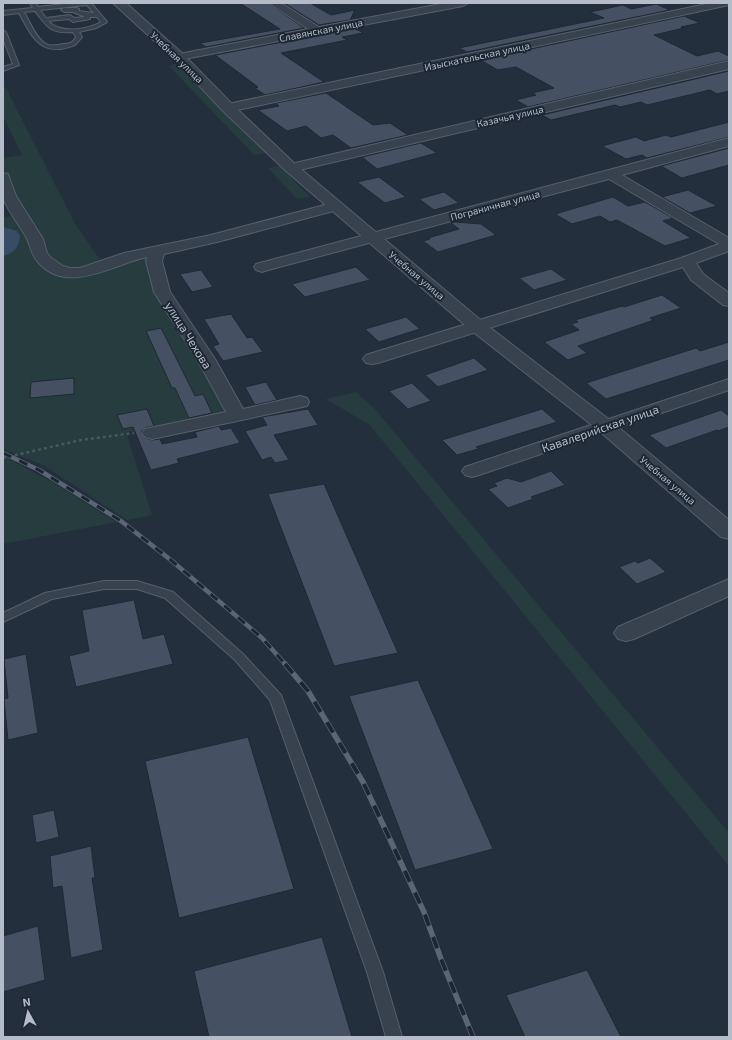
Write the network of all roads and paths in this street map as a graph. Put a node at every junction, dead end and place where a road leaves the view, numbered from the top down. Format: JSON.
{"nodes":[{"id":1,"x":33,"y":3,"type":"edge"},
{"id":2,"x":119,"y":3,"type":"edge"},
{"id":3,"x":274,"y":3,"type":"edge"},
{"id":4,"x":463,"y":3,"type":"edge"},
{"id":5,"x":726,"y":3,"type":"edge"},
{"id":6,"x":64,"y":5,"type":"edge"},
{"id":7,"x":439,"y":5,"type":"edge"},
{"id":8,"x":37,"y":9,"type":"junction"},
{"id":9,"x":21,"y":11,"type":"junction"},
{"id":10,"x":3,"y":13,"type":"edge"},
{"id":11,"x":99,"y":16,"type":"junction"},
{"id":12,"x":44,"y":19,"type":"junction"},
{"id":13,"x":75,"y":30,"type":"junction"},
{"id":14,"x":318,"y":31,"type":"junction"},
{"id":15,"x":3,"y":32,"type":"edge"},
{"id":16,"x":179,"y":57,"type":"junction"},
{"id":17,"x":729,"y":65,"type":"edge"},
{"id":18,"x":3,"y":69,"type":"edge"},
{"id":19,"x":228,"y":108,"type":"junction"},
{"id":20,"x":729,"y":142,"type":"edge"},
{"id":21,"x":290,"y":168,"type":"junction"},
{"id":22,"x":611,"y":174,"type":"junction"},
{"id":23,"x":3,"y":177,"type":"edge"},
{"id":24,"x":336,"y":206,"type":"junction"},
{"id":25,"x":373,"y":238,"type":"junction"},
{"id":26,"x":729,"y":245,"type":"edge"},
{"id":27,"x":157,"y":251,"type":"junction"},
{"id":28,"x":687,"y":261,"type":"junction"},
{"id":29,"x":262,"y":267,"type":"dead end"},
{"id":30,"x":729,"y":301,"type":"edge"},
{"id":31,"x":478,"y":326,"type":"junction"},
{"id":32,"x":372,"y":359,"type":"dead end"},
{"id":33,"x":729,"y":384,"type":"edge"},
{"id":34,"x":300,"y":402,"type":"dead end"},
{"id":35,"x":236,"y":415,"type":"junction"},
{"id":36,"x":605,"y":426,"type":"junction"},
{"id":37,"x":152,"y":433,"type":"joint"},
{"id":38,"x":3,"y":458,"type":"edge"},
{"id":39,"x":472,"y":471,"type":"dead end"},
{"id":40,"x":729,"y":532,"type":"edge"},
{"id":41,"x":729,"y":587,"type":"edge"},
{"id":42,"x":3,"y":618,"type":"edge"},
{"id":43,"x":626,"y":633,"type":"dead end"},
{"id":44,"x":394,"y":1037,"type":"edge"}],
"edges":[{"from":1,"to":8,"type":"lane"},
{"from":2,"to":16,"type":"street","name":"Учебная улица"},
{"from":3,"to":14,"type":"street"},
{"from":4,"to":7,"type":"street","name":"Славянская улица"},
{"from":5,"to":19,"type":"street","name":"Изыскательская улица"},
{"from":6,"to":8,"type":"lane"},
{"from":6,"to":11,"type":"lane"},
{"from":7,"to":14,"type":"street","name":"Славянская улица"},
{"from":8,"to":9,"type":"lane"},
{"from":8,"to":12,"type":"lane"},
{"from":9,"to":10,"type":"lane"},
{"from":9,"to":13,"type":"lane"},
{"from":11,"to":12,"type":"lane"},
{"from":11,"to":12,"type":"lane"},
{"from":11,"to":13,"type":"lane"},
{"from":12,"to":13,"type":"lane"},
{"from":14,"to":16,"type":"street","name":"Славянская улица"},
{"from":15,"to":18,"type":"lane"},
{"from":16,"to":19,"type":"street","name":"Учебная улица"},
{"from":17,"to":21,"type":"street","name":"Казачья улица"},
{"from":19,"to":21,"type":"street","name":"Учебная улица"},
{"from":20,"to":22,"type":"street","name":"Пограничная улица"},
{"from":21,"to":24,"type":"street","name":"Учебная улица"},
{"from":22,"to":25,"type":"street","name":"Пограничная улица"},
{"from":22,"to":26,"type":"street"},
{"from":23,"to":27,"type":"street"},
{"from":24,"to":25,"type":"street","name":"Учебная улица"},
{"from":24,"to":27,"type":"street"},
{"from":25,"to":29,"type":"street","name":"Пограничная улица"},
{"from":25,"to":31,"type":"street","name":"Учебная улица"},
{"from":26,"to":28,"type":"street"},
{"from":27,"to":35,"type":"street","name":"улица Чехова"},
{"from":28,"to":30,"type":"street"},
{"from":28,"to":31,"type":"street"},
{"from":31,"to":32,"type":"street"},
{"from":31,"to":36,"type":"street","name":"Учебная улица"},
{"from":33,"to":36,"type":"street","name":"Кавалерийская улица"},
{"from":34,"to":35,"type":"street"},
{"from":35,"to":37,"type":"street"},
{"from":36,"to":39,"type":"street","name":"Кавалерийская улица"},
{"from":36,"to":40,"type":"street","name":"Учебная улица"},
{"from":37,"to":38,"type":"path"},
{"from":41,"to":43,"type":"street"},
{"from":42,"to":44,"type":"lane"}]}
